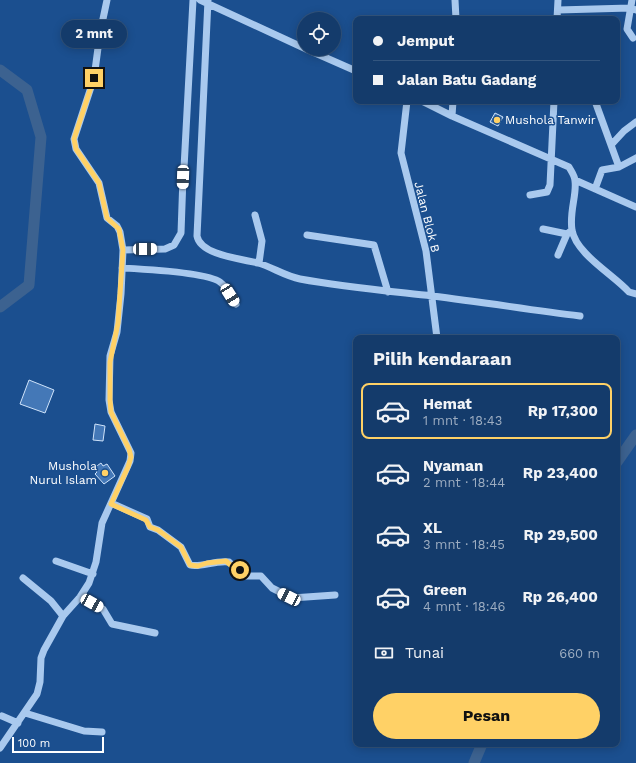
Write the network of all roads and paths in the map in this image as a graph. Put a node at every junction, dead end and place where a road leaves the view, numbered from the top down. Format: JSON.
{"nodes":[{"id":1,"x":107,"y":0,"type":"edge"},
{"id":2,"x":193,"y":0,"type":"edge"},
{"id":3,"x":200,"y":0,"type":"edge"},
{"id":4,"x":455,"y":0,"type":"edge"},
{"id":5,"x":558,"y":0,"type":"edge"},
{"id":6,"x":632,"y":0,"type":"edge"},
{"id":7,"x":208,"y":2,"type":"edge"},
{"id":8,"x":633,"y":9,"type":"edge"},
{"id":9,"x":558,"y":10,"type":"junction"},
{"id":10,"x":456,"y":16,"type":"edge"},
{"id":11,"x":557,"y":16,"type":"edge"},
{"id":12,"x":632,"y":38,"type":"dead end"},
{"id":13,"x":297,"y":44,"type":"edge"},
{"id":14,"x":323,"y":56,"type":"edge"},
{"id":15,"x":353,"y":70,"type":"edge"},
{"id":16,"x":407,"y":104,"type":"edge"},
{"id":17,"x":428,"y":104,"type":"edge"},
{"id":18,"x":453,"y":104,"type":"edge"},
{"id":19,"x":554,"y":104,"type":"edge"},
{"id":20,"x":596,"y":104,"type":"edge"},
{"id":21,"x":452,"y":116,"type":"junction"},
{"id":22,"x":636,"y":122,"type":"edge"},
{"id":23,"x":612,"y":144,"type":"junction"},
{"id":24,"x":551,"y":158,"type":"junction"},
{"id":25,"x":636,"y":158,"type":"edge"},
{"id":26,"x":619,"y":167,"type":"junction"},
{"id":27,"x":184,"y":168,"type":"dead end"},
{"id":28,"x":183,"y":177,"type":"dead end"},
{"id":29,"x":575,"y":180,"type":"junction"},
{"id":30,"x":594,"y":189,"type":"junction"},
{"id":31,"x":530,"y":195,"type":"dead end"},
{"id":32,"x":636,"y":207,"type":"edge"},
{"id":33,"x":255,"y":215,"type":"dead end"},
{"id":34,"x":543,"y":229,"type":"dead end"},
{"id":35,"x":569,"y":232,"type":"junction"},
{"id":36,"x":307,"y":235,"type":"dead end"},
{"id":37,"x":123,"y":250,"type":"junction"},
{"id":38,"x":558,"y":255,"type":"dead end"},
{"id":39,"x":259,"y":263,"type":"junction"},
{"id":40,"x":122,"y":268,"type":"junction"},
{"id":41,"x":388,"y":292,"type":"junction"},
{"id":42,"x":636,"y":294,"type":"edge"},
{"id":43,"x":431,"y":296,"type":"junction"},
{"id":44,"x":236,"y":304,"type":"dead end"},
{"id":45,"x":580,"y":316,"type":"dead end"},
{"id":46,"x":437,"y":335,"type":"edge"},
{"id":47,"x":111,"y":504,"type":"junction"},
{"id":48,"x":56,"y":561,"type":"dead end"},
{"id":49,"x":93,"y":574,"type":"junction"},
{"id":50,"x":24,"y":578,"type":"dead end"},
{"id":51,"x":335,"y":595,"type":"dead end"},
{"id":52,"x":80,"y":597,"type":"junction"},
{"id":53,"x":63,"y":616,"type":"junction"},
{"id":54,"x":155,"y":633,"type":"dead end"},
{"id":55,"x":25,"y":713,"type":"junction"},
{"id":56,"x":2,"y":716,"type":"dead end"},
{"id":57,"x":18,"y":723,"type":"junction"},
{"id":58,"x":102,"y":732,"type":"dead end"},
{"id":59,"x":0,"y":748,"type":"edge"}],
"edges":[{"from":1,"to":37,"type":"street"},
{"from":2,"to":27,"type":"street"},
{"from":3,"to":7,"type":"street"},
{"from":4,"to":10,"type":"street"},
{"from":5,"to":9,"type":"street"},
{"from":6,"to":8,"type":"street"},
{"from":7,"to":13,"type":"street"},
{"from":7,"to":39,"type":"street"},
{"from":8,"to":9,"type":"street"},
{"from":8,"to":12,"type":"street"},
{"from":9,"to":11,"type":"street"},
{"from":14,"to":15,"type":"street"},
{"from":16,"to":43,"type":"street","name":"Jalan Blok B"},
{"from":17,"to":21,"type":"street"},
{"from":18,"to":21,"type":"street"},
{"from":19,"to":24,"type":"street"},
{"from":20,"to":23,"type":"street"},
{"from":21,"to":24,"type":"street"},
{"from":22,"to":23,"type":"street"},
{"from":23,"to":26,"type":"street"},
{"from":24,"to":29,"type":"street"},
{"from":24,"to":31,"type":"street"},
{"from":25,"to":26,"type":"street"},
{"from":26,"to":30,"type":"street"},
{"from":28,"to":37,"type":"street"},
{"from":29,"to":30,"type":"street"},
{"from":29,"to":35,"type":"street"},
{"from":30,"to":32,"type":"street"},
{"from":33,"to":39,"type":"street"},
{"from":34,"to":35,"type":"street"},
{"from":35,"to":38,"type":"street"},
{"from":35,"to":42,"type":"street"},
{"from":36,"to":41,"type":"street"},
{"from":37,"to":40,"type":"street"},
{"from":39,"to":41,"type":"street"},
{"from":40,"to":44,"type":"street"},
{"from":40,"to":47,"type":"street"},
{"from":41,"to":43,"type":"street"},
{"from":43,"to":45,"type":"street"},
{"from":43,"to":46,"type":"street","name":"Jalan Blok B"},
{"from":47,"to":49,"type":"street"},
{"from":47,"to":51,"type":"street"},
{"from":48,"to":49,"type":"street"},
{"from":49,"to":52,"type":"street"},
{"from":50,"to":53,"type":"street"},
{"from":52,"to":53,"type":"street"},
{"from":52,"to":54,"type":"street"},
{"from":53,"to":55,"type":"street"},
{"from":55,"to":57,"type":"street"},
{"from":55,"to":58,"type":"street"},
{"from":56,"to":57,"type":"street"},
{"from":57,"to":59,"type":"street"}]}
